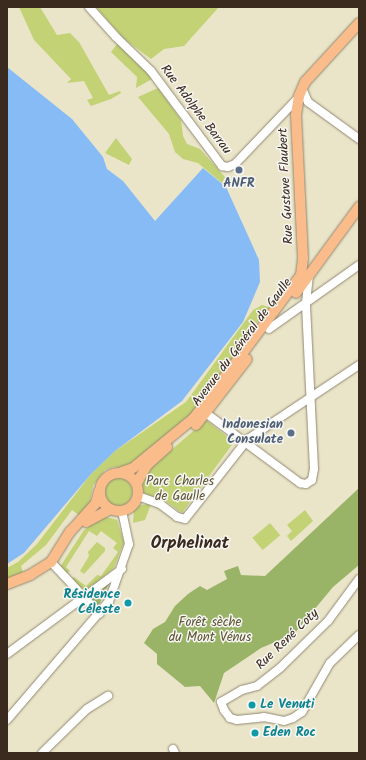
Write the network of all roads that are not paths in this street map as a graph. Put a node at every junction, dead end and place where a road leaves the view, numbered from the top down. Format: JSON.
{"nodes":[{"id":1,"x":89,"y":7,"type":"edge"},
{"id":2,"x":359,"y":23,"type":"edge"},
{"id":3,"x":301,"y":92,"type":"junction"},
{"id":4,"x":284,"y":110,"type":"junction"},
{"id":5,"x":296,"y":115,"type":"junction"},
{"id":6,"x":359,"y":140,"type":"edge"},
{"id":7,"x":359,"y":207,"type":"edge"},
{"id":8,"x":302,"y":241,"type":"junction"},
{"id":9,"x":323,"y":256,"type":"junction"},
{"id":10,"x":359,"y":266,"type":"edge"},
{"id":11,"x":305,"y":275,"type":"junction"},
{"id":12,"x":306,"y":303,"type":"junction"},
{"id":13,"x":269,"y":329,"type":"junction"},
{"id":14,"x":359,"y":365,"type":"edge"},
{"id":15,"x":310,"y":398,"type":"junction"},
{"id":16,"x":207,"y":414,"type":"junction"},
{"id":17,"x":244,"y":442,"type":"junction"},
{"id":18,"x":122,"y":472,"type":"junction"},
{"id":19,"x":137,"y":483,"type":"junction"},
{"id":20,"x":99,"y":491,"type":"junction"},
{"id":21,"x":138,"y":496,"type":"junction"},
{"id":22,"x":110,"y":509,"type":"junction"},
{"id":23,"x":122,"y":511,"type":"junction"},
{"id":24,"x":50,"y":565,"type":"junction"},
{"id":25,"x":122,"y":569,"type":"junction"},
{"id":26,"x":359,"y":579,"type":"edge"},
{"id":27,"x":7,"y":584,"type":"edge"},
{"id":28,"x":7,"y":591,"type":"edge"},
{"id":29,"x":82,"y":598,"type":"junction"},
{"id":30,"x":100,"y":614,"type":"junction"},
{"id":31,"x":359,"y":635,"type":"edge"},
{"id":32,"x":7,"y":654,"type":"edge"},
{"id":33,"x":108,"y":696,"type":"dead end"},
{"id":34,"x":7,"y":720,"type":"edge"},
{"id":35,"x":42,"y":753,"type":"edge"}],
"edges":[{"from":1,"to":4,"type":"street","name":"Rue Adolphe Barrau"},
{"from":2,"to":3,"type":"main road"},
{"from":3,"to":4,"type":"street","name":"Rue Adolphe Barrau"},
{"from":3,"to":5,"type":"main road","name":"Rue Gustave Flaubert"},
{"from":3,"to":6,"type":"street"},
{"from":4,"to":5,"type":"street"},
{"from":5,"to":8,"type":"main road","name":"Rue Gustave Flaubert"},
{"from":7,"to":9,"type":"main road","name":"Avenue du Général de Gaulle"},
{"from":8,"to":9,"type":"main road"},
{"from":8,"to":11,"type":"main road","name":"Rue Gustave Flaubert"},
{"from":9,"to":11,"type":"main road","name":"Avenue du Général de Gaulle"},
{"from":10,"to":12,"type":"street"},
{"from":11,"to":12,"type":"street","name":"Rue Gustave Flaubert"},
{"from":11,"to":13,"type":"main road","name":"Avenue du Général de Gaulle"},
{"from":11,"to":18,"type":"main road","name":"Avenue du Général de Gaulle"},
{"from":12,"to":13,"type":"street"},
{"from":12,"to":15,"type":"street","name":"Rue Gustave Flaubert"},
{"from":13,"to":16,"type":"main road","name":"Avenue du Général de Gaulle"},
{"from":14,"to":15,"type":"street"},
{"from":15,"to":17,"type":"street"},
{"from":15,"to":17,"type":"street","name":"Rue Gustave Flaubert"},
{"from":16,"to":17,"type":"street"},
{"from":16,"to":19,"type":"main road","name":"Avenue du Général de Gaulle"},
{"from":17,"to":21,"type":"street"},
{"from":18,"to":19,"type":"main road"},
{"from":18,"to":20,"type":"main road"},
{"from":19,"to":21,"type":"main road"},
{"from":20,"to":22,"type":"main road"},
{"from":20,"to":24,"type":"main road"},
{"from":21,"to":23,"type":"main road"},
{"from":22,"to":23,"type":"main road"},
{"from":22,"to":24,"type":"main road"},
{"from":23,"to":25,"type":"street"},
{"from":24,"to":27,"type":"main road"},
{"from":24,"to":28,"type":"main road"},
{"from":24,"to":29,"type":"street"},
{"from":25,"to":29,"type":"street"},
{"from":25,"to":30,"type":"street"},
{"from":26,"to":31,"type":"street","name":"Rue René Coty"},
{"from":29,"to":30,"type":"street"},
{"from":29,"to":32,"type":"street"},
{"from":30,"to":34,"type":"street"},
{"from":33,"to":35,"type":"street"}]}
